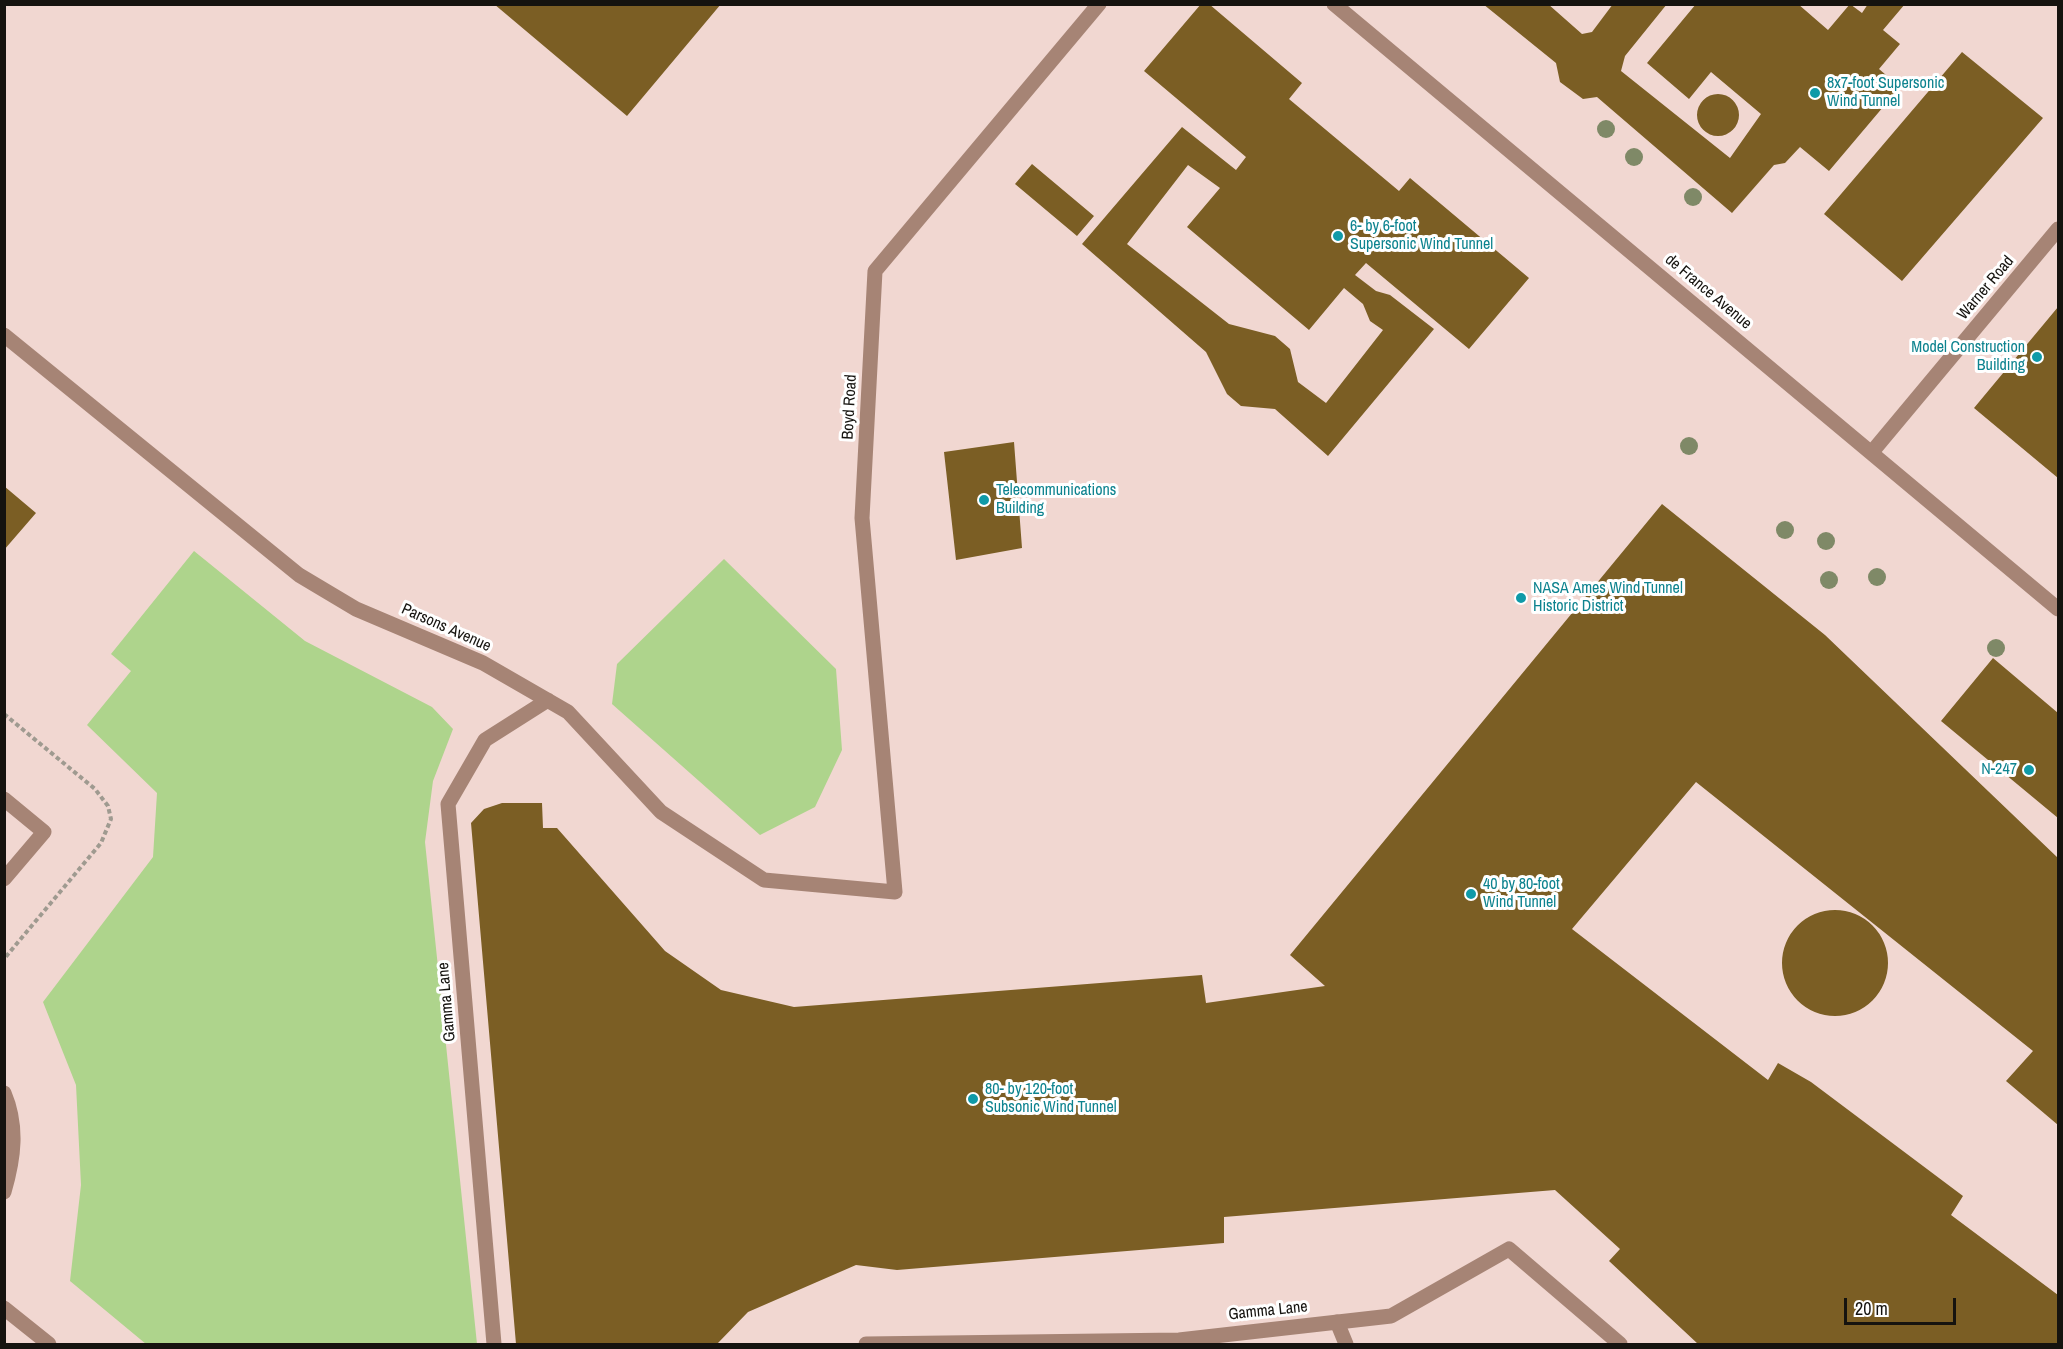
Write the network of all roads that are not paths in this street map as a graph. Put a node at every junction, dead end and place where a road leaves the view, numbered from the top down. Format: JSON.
{"nodes":[{"id":1,"x":1099,"y":4,"type":"edge"},
{"id":2,"x":1334,"y":4,"type":"edge"},
{"id":3,"x":2058,"y":229,"type":"edge"},
{"id":4,"x":4,"y":335,"type":"edge"},
{"id":5,"x":1872,"y":452,"type":"junction"},
{"id":6,"x":2058,"y":609,"type":"edge"},
{"id":7,"x":548,"y":700,"type":"junction"},
{"id":8,"x":4,"y":799,"type":"edge"},
{"id":9,"x":4,"y":879,"type":"edge"},
{"id":10,"x":895,"y":892,"type":"joint"},
{"id":11,"x":4,"y":1093,"type":"edge"},
{"id":12,"x":4,"y":1192,"type":"edge"},
{"id":13,"x":4,"y":1308,"type":"edge"},
{"id":14,"x":1337,"y":1322,"type":"junction"},
{"id":15,"x":49,"y":1344,"type":"edge"},
{"id":16,"x":494,"y":1344,"type":"edge"},
{"id":17,"x":866,"y":1344,"type":"edge"},
{"id":18,"x":1346,"y":1344,"type":"edge"},
{"id":19,"x":1620,"y":1344,"type":"edge"}],
"edges":[{"from":1,"to":10,"type":"street","name":"Boyd Road"},
{"from":2,"to":5,"type":"street","name":"de France Avenue"},
{"from":3,"to":5,"type":"street","name":"Warner Road"},
{"from":4,"to":7,"type":"street","name":"Parsons Avenue"},
{"from":5,"to":6,"type":"street","name":"de France Avenue"},
{"from":7,"to":10,"type":"street","name":"Parsons Avenue"},
{"from":7,"to":16,"type":"street","name":"Gamma Lane"},
{"from":8,"to":9,"type":"street"},
{"from":11,"to":12,"type":"street"},
{"from":13,"to":15,"type":"street"},
{"from":14,"to":17,"type":"street","name":"Gamma Lane"},
{"from":14,"to":18,"type":"street"},
{"from":14,"to":19,"type":"street","name":"Gamma Lane"}]}
